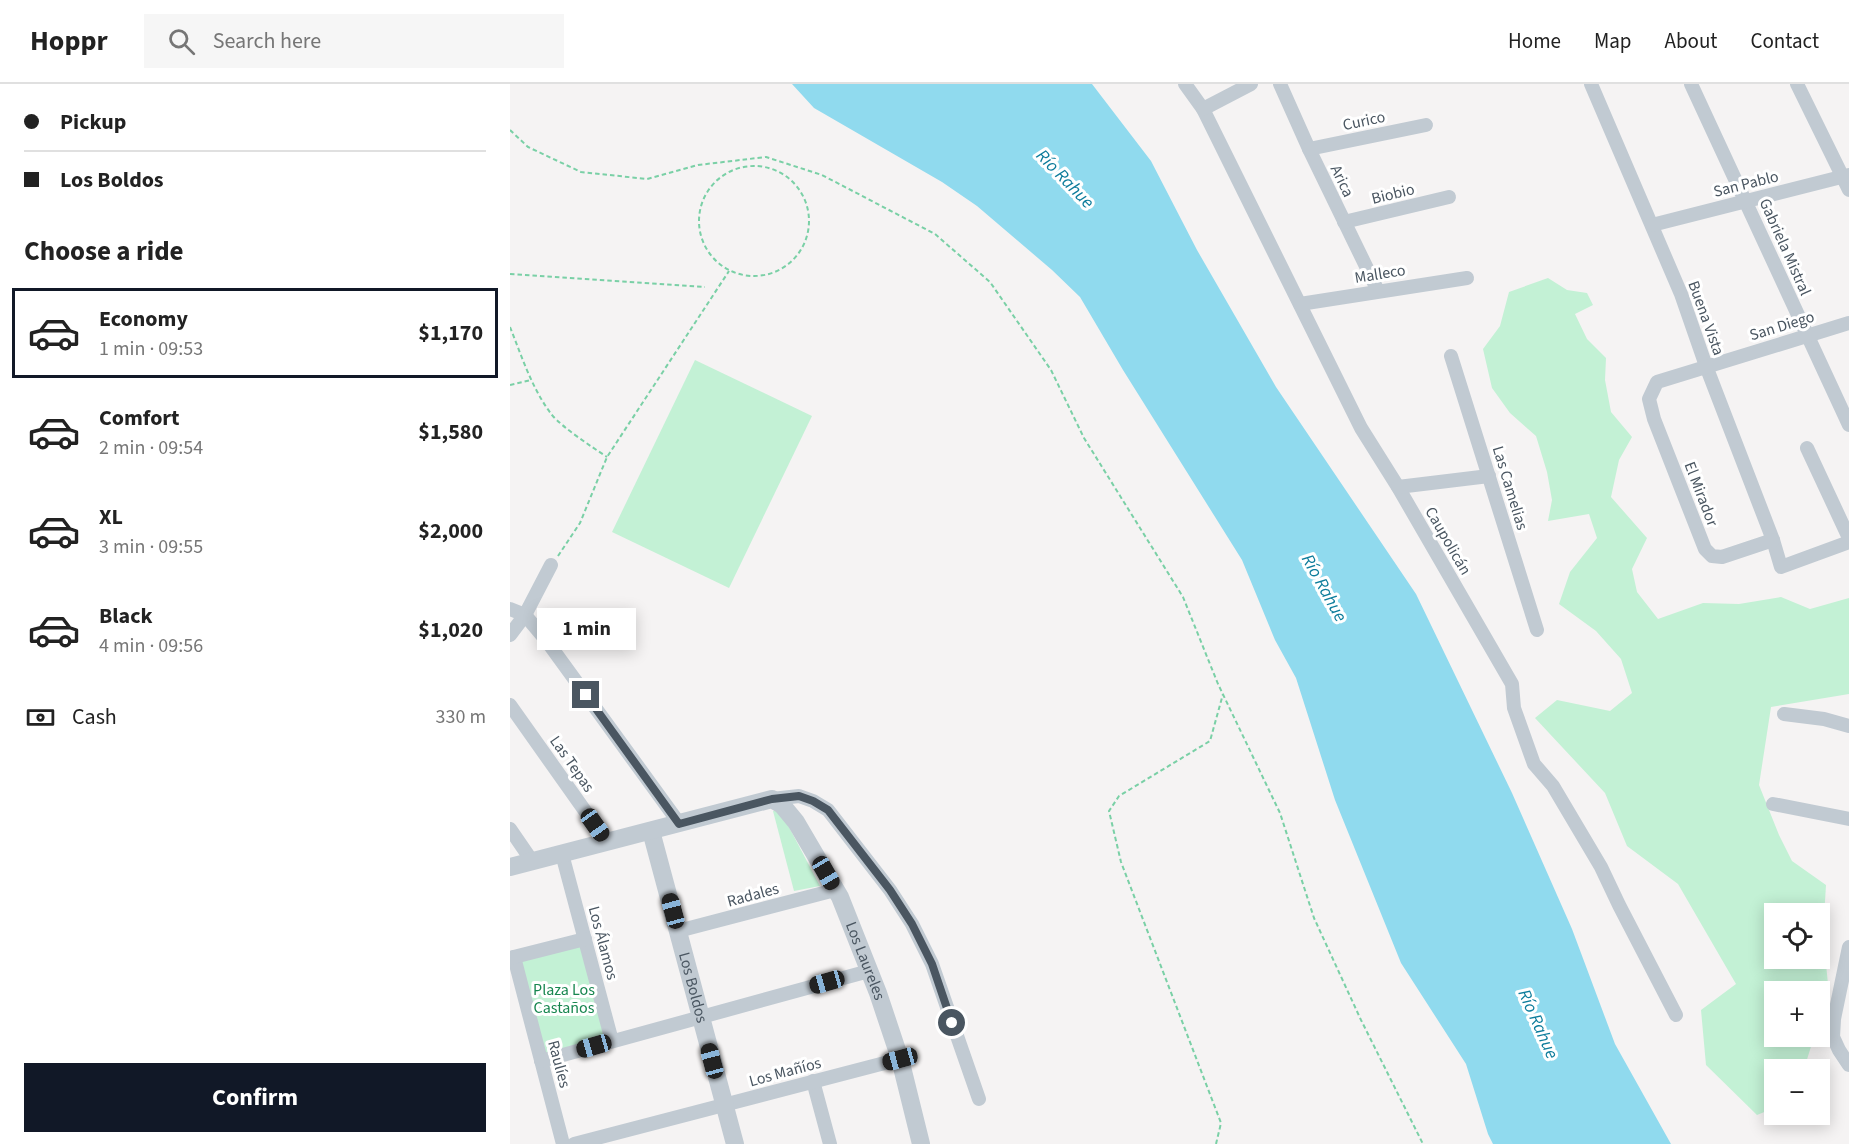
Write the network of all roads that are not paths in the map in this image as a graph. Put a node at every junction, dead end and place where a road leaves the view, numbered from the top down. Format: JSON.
{"nodes":[{"id":1,"x":1185,"y":84,"type":"edge"},
{"id":2,"x":1251,"y":84,"type":"edge"},
{"id":3,"x":1280,"y":84,"type":"edge"},
{"id":4,"x":1590,"y":84,"type":"edge"},
{"id":5,"x":1691,"y":84,"type":"edge"},
{"id":6,"x":1797,"y":84,"type":"edge"},
{"id":7,"x":1203,"y":109,"type":"junction"},
{"id":8,"x":1426,"y":125,"type":"dead end"},
{"id":9,"x":1309,"y":149,"type":"junction"},
{"id":10,"x":1846,"y":176,"type":"edge"},
{"id":11,"x":1849,"y":190,"type":"edge"},
{"id":12,"x":1449,"y":197,"type":"dead end"},
{"id":13,"x":1746,"y":201,"type":"junction"},
{"id":14,"x":1344,"y":222,"type":"junction"},
{"id":15,"x":1652,"y":225,"type":"junction"},
{"id":16,"x":1467,"y":278,"type":"dead end"},
{"id":17,"x":1378,"y":291,"type":"junction"},
{"id":18,"x":1300,"y":304,"type":"junction"},
{"id":19,"x":1849,"y":323,"type":"edge"},
{"id":20,"x":1807,"y":336,"type":"junction"},
{"id":21,"x":1451,"y":356,"type":"dead end"},
{"id":22,"x":1706,"y":366,"type":"junction"},
{"id":23,"x":1657,"y":382,"type":"joint"},
{"id":24,"x":1849,"y":425,"type":"edge"},
{"id":25,"x":1807,"y":448,"type":"dead end"},
{"id":26,"x":1489,"y":476,"type":"junction"},
{"id":27,"x":1398,"y":487,"type":"junction"},
{"id":28,"x":1773,"y":540,"type":"junction"},
{"id":29,"x":1849,"y":540,"type":"edge"},
{"id":30,"x":551,"y":565,"type":"road end"},
{"id":31,"x":510,"y":609,"type":"edge"},
{"id":32,"x":525,"y":615,"type":"junction"},
{"id":33,"x":1537,"y":630,"type":"dead end"},
{"id":34,"x":510,"y":635,"type":"edge"},
{"id":35,"x":510,"y":705,"type":"edge"},
{"id":36,"x":1784,"y":714,"type":"dead end"},
{"id":37,"x":1849,"y":726,"type":"edge"},
{"id":38,"x":772,"y":799,"type":"junction"},
{"id":39,"x":1773,"y":804,"type":"dead end"},
{"id":40,"x":1849,"y":819,"type":"edge"},
{"id":41,"x":679,"y":824,"type":"junction"},
{"id":42,"x":510,"y":829,"type":"edge"},
{"id":43,"x":651,"y":831,"type":"junction"},
{"id":44,"x":607,"y":842,"type":"junction"},
{"id":45,"x":562,"y":854,"type":"junction"},
{"id":46,"x":532,"y":861,"type":"junction"},
{"id":47,"x":510,"y":867,"type":"edge"},
{"id":48,"x":835,"y":890,"type":"junction"},
{"id":49,"x":678,"y":931,"type":"junction"},
{"id":50,"x":585,"y":939,"type":"junction"},
{"id":51,"x":1849,"y":947,"type":"edge"},
{"id":52,"x":512,"y":958,"type":"edge"},
{"id":53,"x":870,"y":970,"type":"junction"},
{"id":54,"x":1676,"y":1015,"type":"dead end"},
{"id":55,"x":701,"y":1017,"type":"junction"},
{"id":56,"x":612,"y":1041,"type":"junction"},
{"id":57,"x":900,"y":1059,"type":"junction"},
{"id":58,"x":541,"y":1061,"type":"junction"},
{"id":59,"x":1849,"y":1065,"type":"edge"},
{"id":60,"x":813,"y":1081,"type":"junction"},
{"id":61,"x":979,"y":1099,"type":"dead end"},
{"id":62,"x":724,"y":1105,"type":"junction"},
{"id":63,"x":563,"y":1144,"type":"edge"},
{"id":64,"x":574,"y":1144,"type":"edge"},
{"id":65,"x":735,"y":1144,"type":"edge"},
{"id":66,"x":830,"y":1144,"type":"edge"},
{"id":67,"x":921,"y":1144,"type":"edge"}],
"edges":[{"from":1,"to":7,"type":"street","name":"Caupolicán"},
{"from":2,"to":7,"type":"street"},
{"from":3,"to":9,"type":"street","name":"Arica"},
{"from":4,"to":15,"type":"street","name":"Buena Vista"},
{"from":5,"to":13,"type":"street","name":"Gabriela Mistral"},
{"from":6,"to":10,"type":"street"},
{"from":7,"to":18,"type":"street","name":"Caupolicán"},
{"from":8,"to":9,"type":"street","name":"Curico"},
{"from":9,"to":14,"type":"street","name":"Arica"},
{"from":10,"to":11,"type":"street"},
{"from":10,"to":13,"type":"street","name":"San Pablo"},
{"from":12,"to":14,"type":"street","name":"Biobio"},
{"from":13,"to":15,"type":"street","name":"San Pablo"},
{"from":13,"to":20,"type":"street","name":"Gabriela Mistral"},
{"from":14,"to":17,"type":"street","name":"Arica"},
{"from":15,"to":22,"type":"street","name":"Buena Vista"},
{"from":16,"to":17,"type":"street","name":"Malleco"},
{"from":17,"to":18,"type":"street","name":"Malleco"},
{"from":18,"to":27,"type":"street","name":"Caupolicán"},
{"from":19,"to":20,"type":"street","name":"San Diego"},
{"from":20,"to":22,"type":"street","name":"San Diego"},
{"from":20,"to":24,"type":"street","name":"Gabriela Mistral"},
{"from":21,"to":26,"type":"street","name":"Las Camelias"},
{"from":22,"to":23,"type":"street","name":"San Diego"},
{"from":22,"to":28,"type":"street","name":"Buena Vista"},
{"from":23,"to":28,"type":"street","name":"El Mirador"},
{"from":25,"to":29,"type":"street"},
{"from":26,"to":27,"type":"street"},
{"from":26,"to":33,"type":"street","name":"Las Camelias"},
{"from":27,"to":54,"type":"street","name":"Caupolicán"},
{"from":28,"to":29,"type":"street","name":"Buena Vista"},
{"from":30,"to":32,"type":"street"},
{"from":31,"to":32,"type":"street"},
{"from":32,"to":34,"type":"street"},
{"from":32,"to":41,"type":"street"},
{"from":35,"to":44,"type":"street","name":"Las Tepas"},
{"from":36,"to":37,"type":"street"},
{"from":38,"to":41,"type":"street"},
{"from":38,"to":48,"type":"street","name":"Los Laureles"},
{"from":38,"to":61,"type":"street"},
{"from":39,"to":40,"type":"street"},
{"from":41,"to":43,"type":"street"},
{"from":42,"to":46,"type":"street"},
{"from":43,"to":44,"type":"street"},
{"from":43,"to":49,"type":"street","name":"Los Boldos"},
{"from":44,"to":45,"type":"street"},
{"from":45,"to":46,"type":"street"},
{"from":45,"to":50,"type":"street","name":"Los Álamos"},
{"from":46,"to":47,"type":"street"},
{"from":48,"to":49,"type":"street","name":"Radales"},
{"from":48,"to":53,"type":"street","name":"Los Laureles"},
{"from":49,"to":55,"type":"street","name":"Los Boldos"},
{"from":50,"to":52,"type":"street"},
{"from":50,"to":56,"type":"street","name":"Los Álamos"},
{"from":51,"to":59,"type":"street"},
{"from":52,"to":58,"type":"street","name":"Raulíes"},
{"from":53,"to":55,"type":"street"},
{"from":53,"to":57,"type":"street","name":"Los Laureles"},
{"from":55,"to":56,"type":"street"},
{"from":55,"to":62,"type":"street","name":"Los Boldos"},
{"from":56,"to":58,"type":"street"},
{"from":57,"to":60,"type":"street","name":"Los Mañíos"},
{"from":57,"to":67,"type":"street","name":"Los Laureles"},
{"from":58,"to":63,"type":"street","name":"Raulíes"},
{"from":60,"to":62,"type":"street","name":"Los Mañíos"},
{"from":60,"to":66,"type":"street"},
{"from":62,"to":64,"type":"street","name":"Los Mañíos"},
{"from":62,"to":65,"type":"street","name":"Los Boldos"}]}
